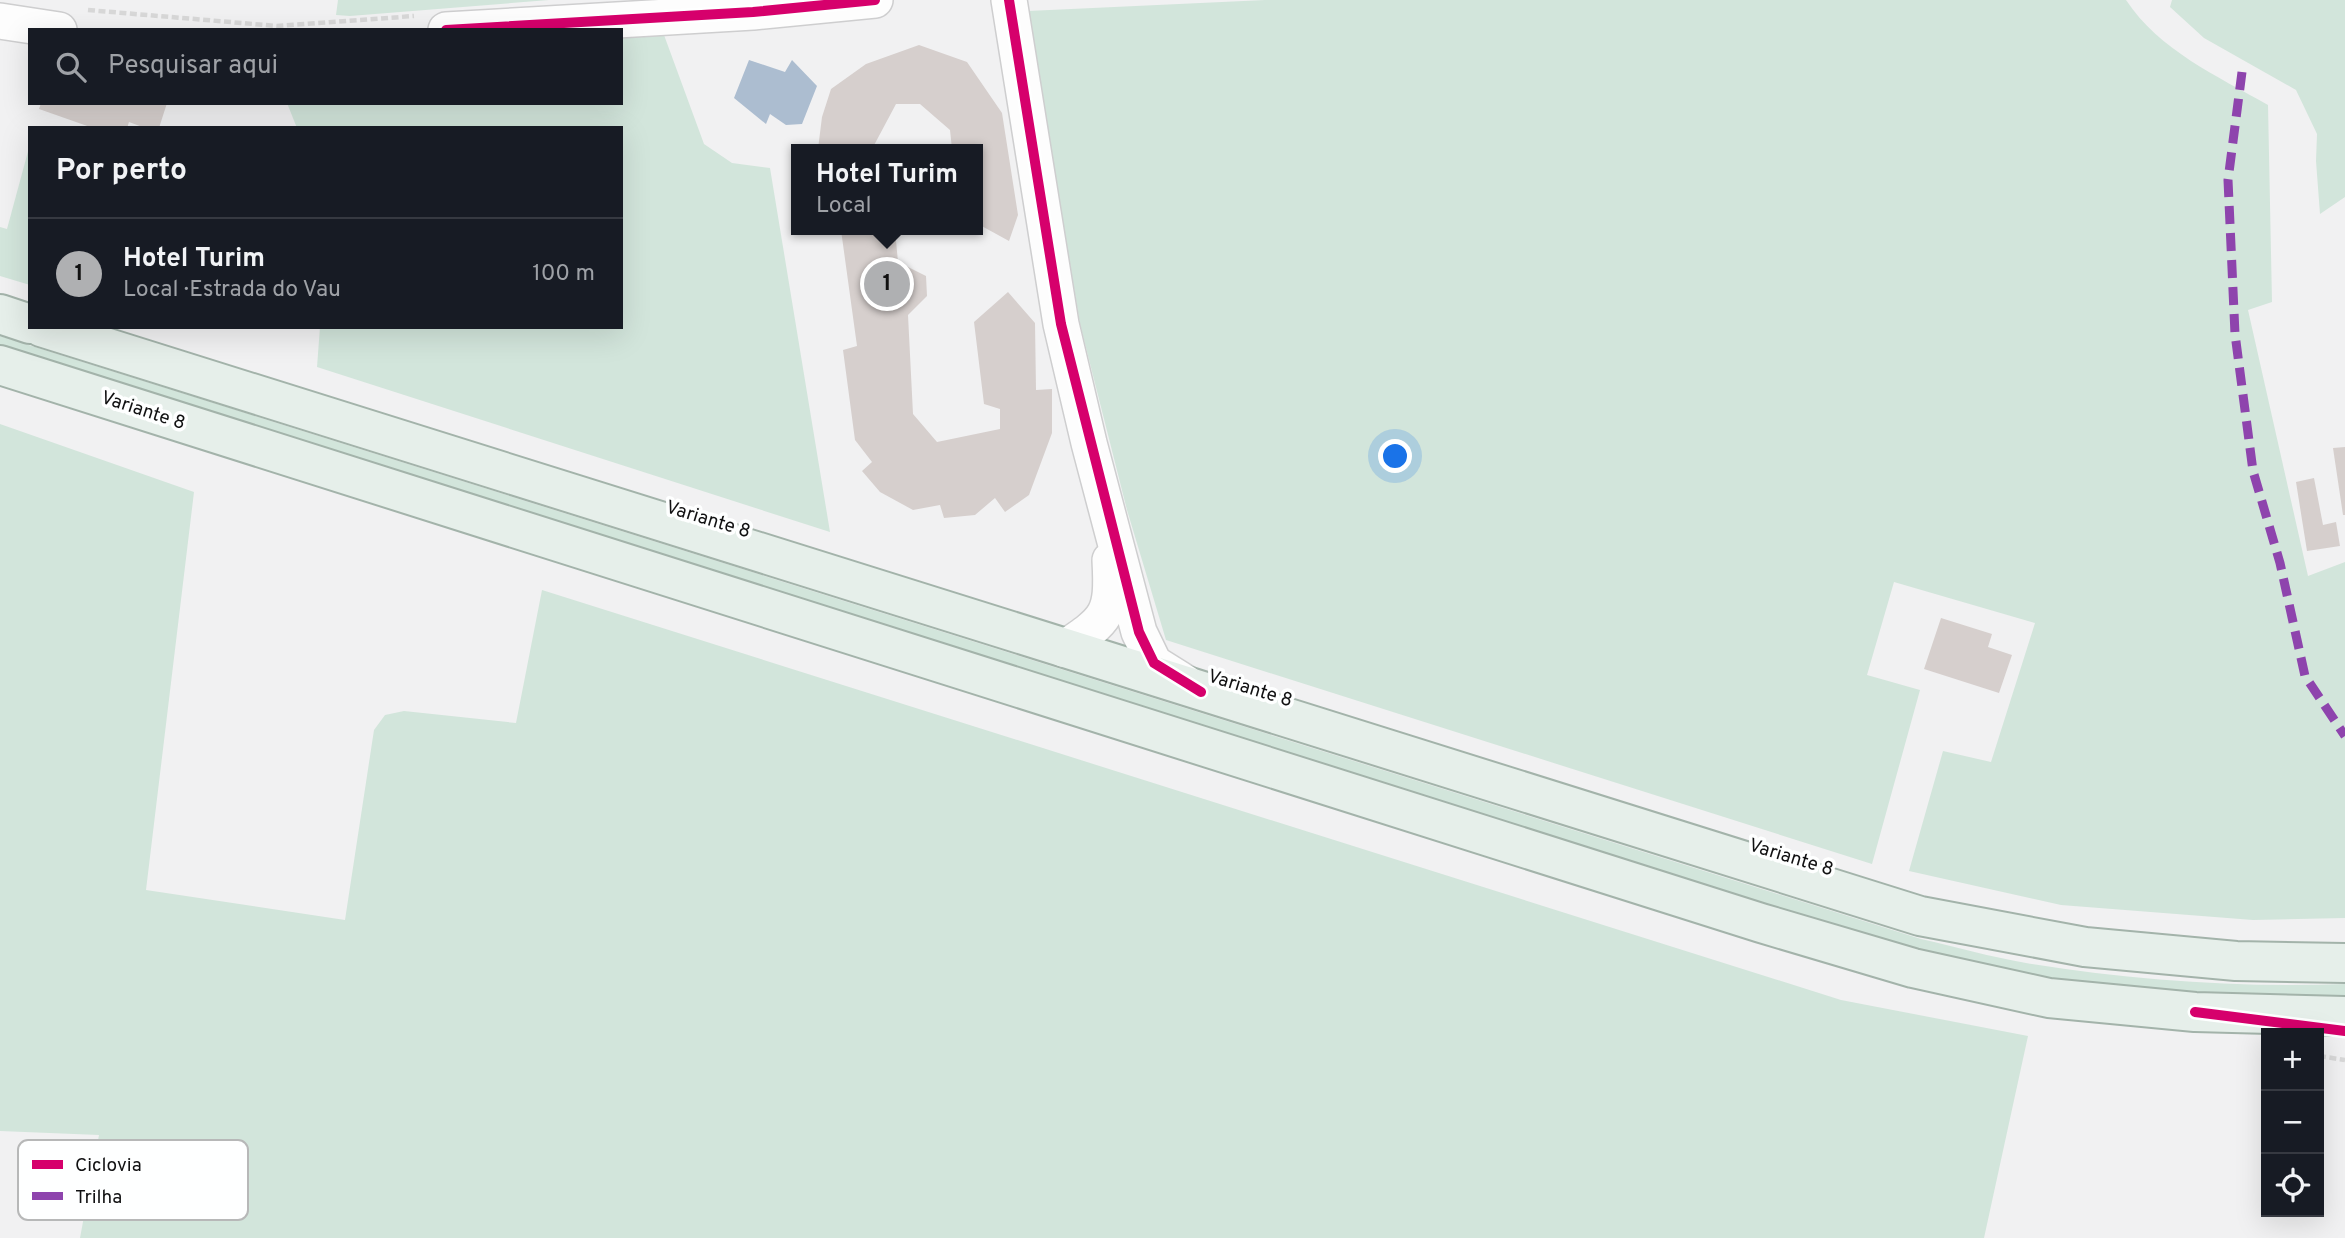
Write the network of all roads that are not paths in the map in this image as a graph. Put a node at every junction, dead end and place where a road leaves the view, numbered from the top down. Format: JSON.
{"nodes":[{"id":1,"x":876,"y":0,"type":"edge"},
{"id":2,"x":1009,"y":0,"type":"edge"},
{"id":3,"x":70,"y":20,"type":"edge"},
{"id":4,"x":0,"y":21,"type":"edge"},
{"id":5,"x":432,"y":23,"type":"edge"},
{"id":6,"x":0,"y":314,"type":"edge"},
{"id":7,"x":28,"y":323,"type":"edge"},
{"id":8,"x":47,"y":329,"type":"edge"},
{"id":9,"x":0,"y":365,"type":"edge"},
{"id":10,"x":1108,"y":511,"type":"junction"},
{"id":11,"x":1063,"y":649,"type":"junction"},
{"id":12,"x":1201,"y":692,"type":"junction"},
{"id":13,"x":2345,"y":963,"type":"edge"},
{"id":14,"x":2195,"y":1012,"type":"junction"},
{"id":15,"x":2345,"y":1016,"type":"edge"},
{"id":16,"x":2345,"y":1031,"type":"edge"}],
"edges":[{"from":1,"to":5,"type":"street"},
{"from":2,"to":10,"type":"street"},
{"from":3,"to":4,"type":"street"},
{"from":6,"to":7,"type":"main road"},
{"from":8,"to":11,"type":"main road","name":"Variante 8"},
{"from":9,"to":14,"type":"main road","name":"Variante 8"},
{"from":10,"to":11,"type":"street"},
{"from":10,"to":12,"type":"street"},
{"from":11,"to":12,"type":"main road","name":"Variante 8"},
{"from":12,"to":13,"type":"main road","name":"Variante 8"},
{"from":14,"to":15,"type":"main road","name":"Variante 8"},
{"from":14,"to":16,"type":"street"}]}
